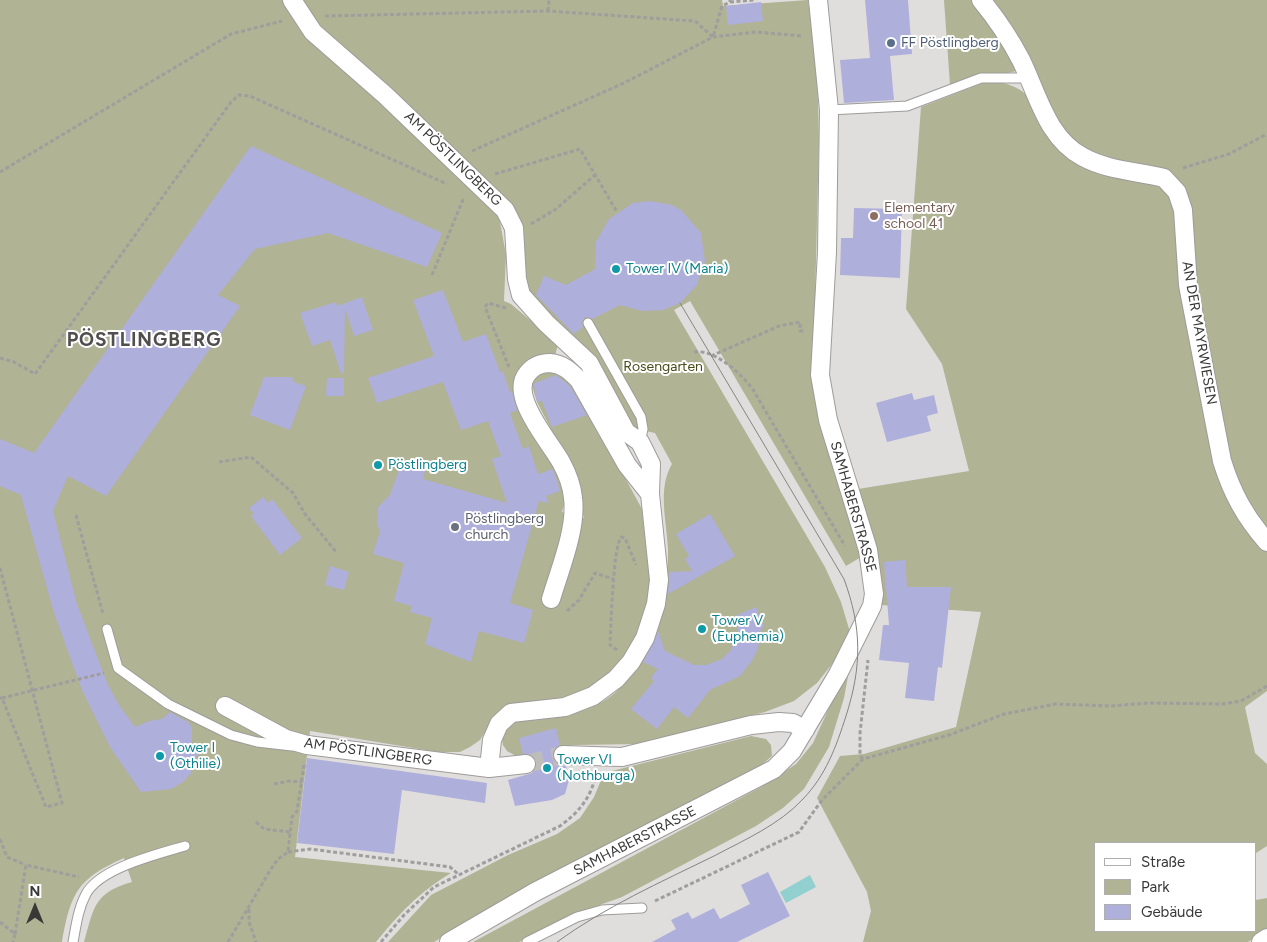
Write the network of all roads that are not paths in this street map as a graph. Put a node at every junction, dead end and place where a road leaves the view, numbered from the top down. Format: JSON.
{"nodes":[{"id":1,"x":292,"y":0,"type":"edge"},
{"id":2,"x":818,"y":0,"type":"edge"},
{"id":3,"x":981,"y":0,"type":"edge"},
{"id":4,"x":1029,"y":78,"type":"junction"},
{"id":5,"x":830,"y":110,"type":"junction"},
{"id":6,"x":588,"y":322,"type":"dead end"},
{"id":7,"x":640,"y":442,"type":"junction"},
{"id":8,"x":650,"y":494,"type":"junction"},
{"id":9,"x":1267,"y":542,"type":"edge"},
{"id":10,"x":552,"y":599,"type":"dead end"},
{"id":11,"x":107,"y":629,"type":"road end"},
{"id":12,"x":225,"y":706,"type":"dead end"},
{"id":13,"x":805,"y":730,"type":"junction"},
{"id":14,"x":306,"y":752,"type":"junction"},
{"id":15,"x":563,"y":755,"type":"tunnel mouth"},
{"id":16,"x":526,"y":764,"type":"tunnel mouth"},
{"id":17,"x":489,"y":768,"type":"junction"},
{"id":18,"x":185,"y":846,"type":"dead end"},
{"id":19,"x":642,"y":908,"type":"road end"},
{"id":20,"x":1267,"y":938,"type":"edge"},
{"id":21,"x":73,"y":942,"type":"edge"},
{"id":22,"x":449,"y":942,"type":"edge"},
{"id":23,"x":527,"y":942,"type":"edge"},
{"id":24,"x":1260,"y":942,"type":"edge"}],
"edges":[{"from":1,"to":7,"type":"street","name":"AM PÖSTLINGBERG"},
{"from":2,"to":5,"type":"street","name":"SAMHABERSTRASSE"},
{"from":3,"to":4,"type":"street"},
{"from":4,"to":5,"type":"lane"},
{"from":4,"to":9,"type":"street","name":"AN DER MAYRWIESEN"},
{"from":5,"to":13,"type":"street","name":"SAMHABERSTRASSE"},
{"from":6,"to":7,"type":"lane"},
{"from":7,"to":8,"type":"street","name":"AM PÖSTLINGBERG"},
{"from":8,"to":10,"type":"street"},
{"from":8,"to":17,"type":"street","name":"AM PÖSTLINGBERG"},
{"from":11,"to":14,"type":"lane"},
{"from":12,"to":14,"type":"street","name":"AM PÖSTLINGBERG"},
{"from":13,"to":15,"type":"street"},
{"from":13,"to":22,"type":"street","name":"SAMHABERSTRASSE"},
{"from":14,"to":17,"type":"street","name":"AM PÖSTLINGBERG"},
{"from":16,"to":17,"type":"street","name":"AM PÖSTLINGBERG"},
{"from":18,"to":21,"type":"lane"},
{"from":19,"to":23,"type":"lane"},
{"from":20,"to":24,"type":"street"}]}
